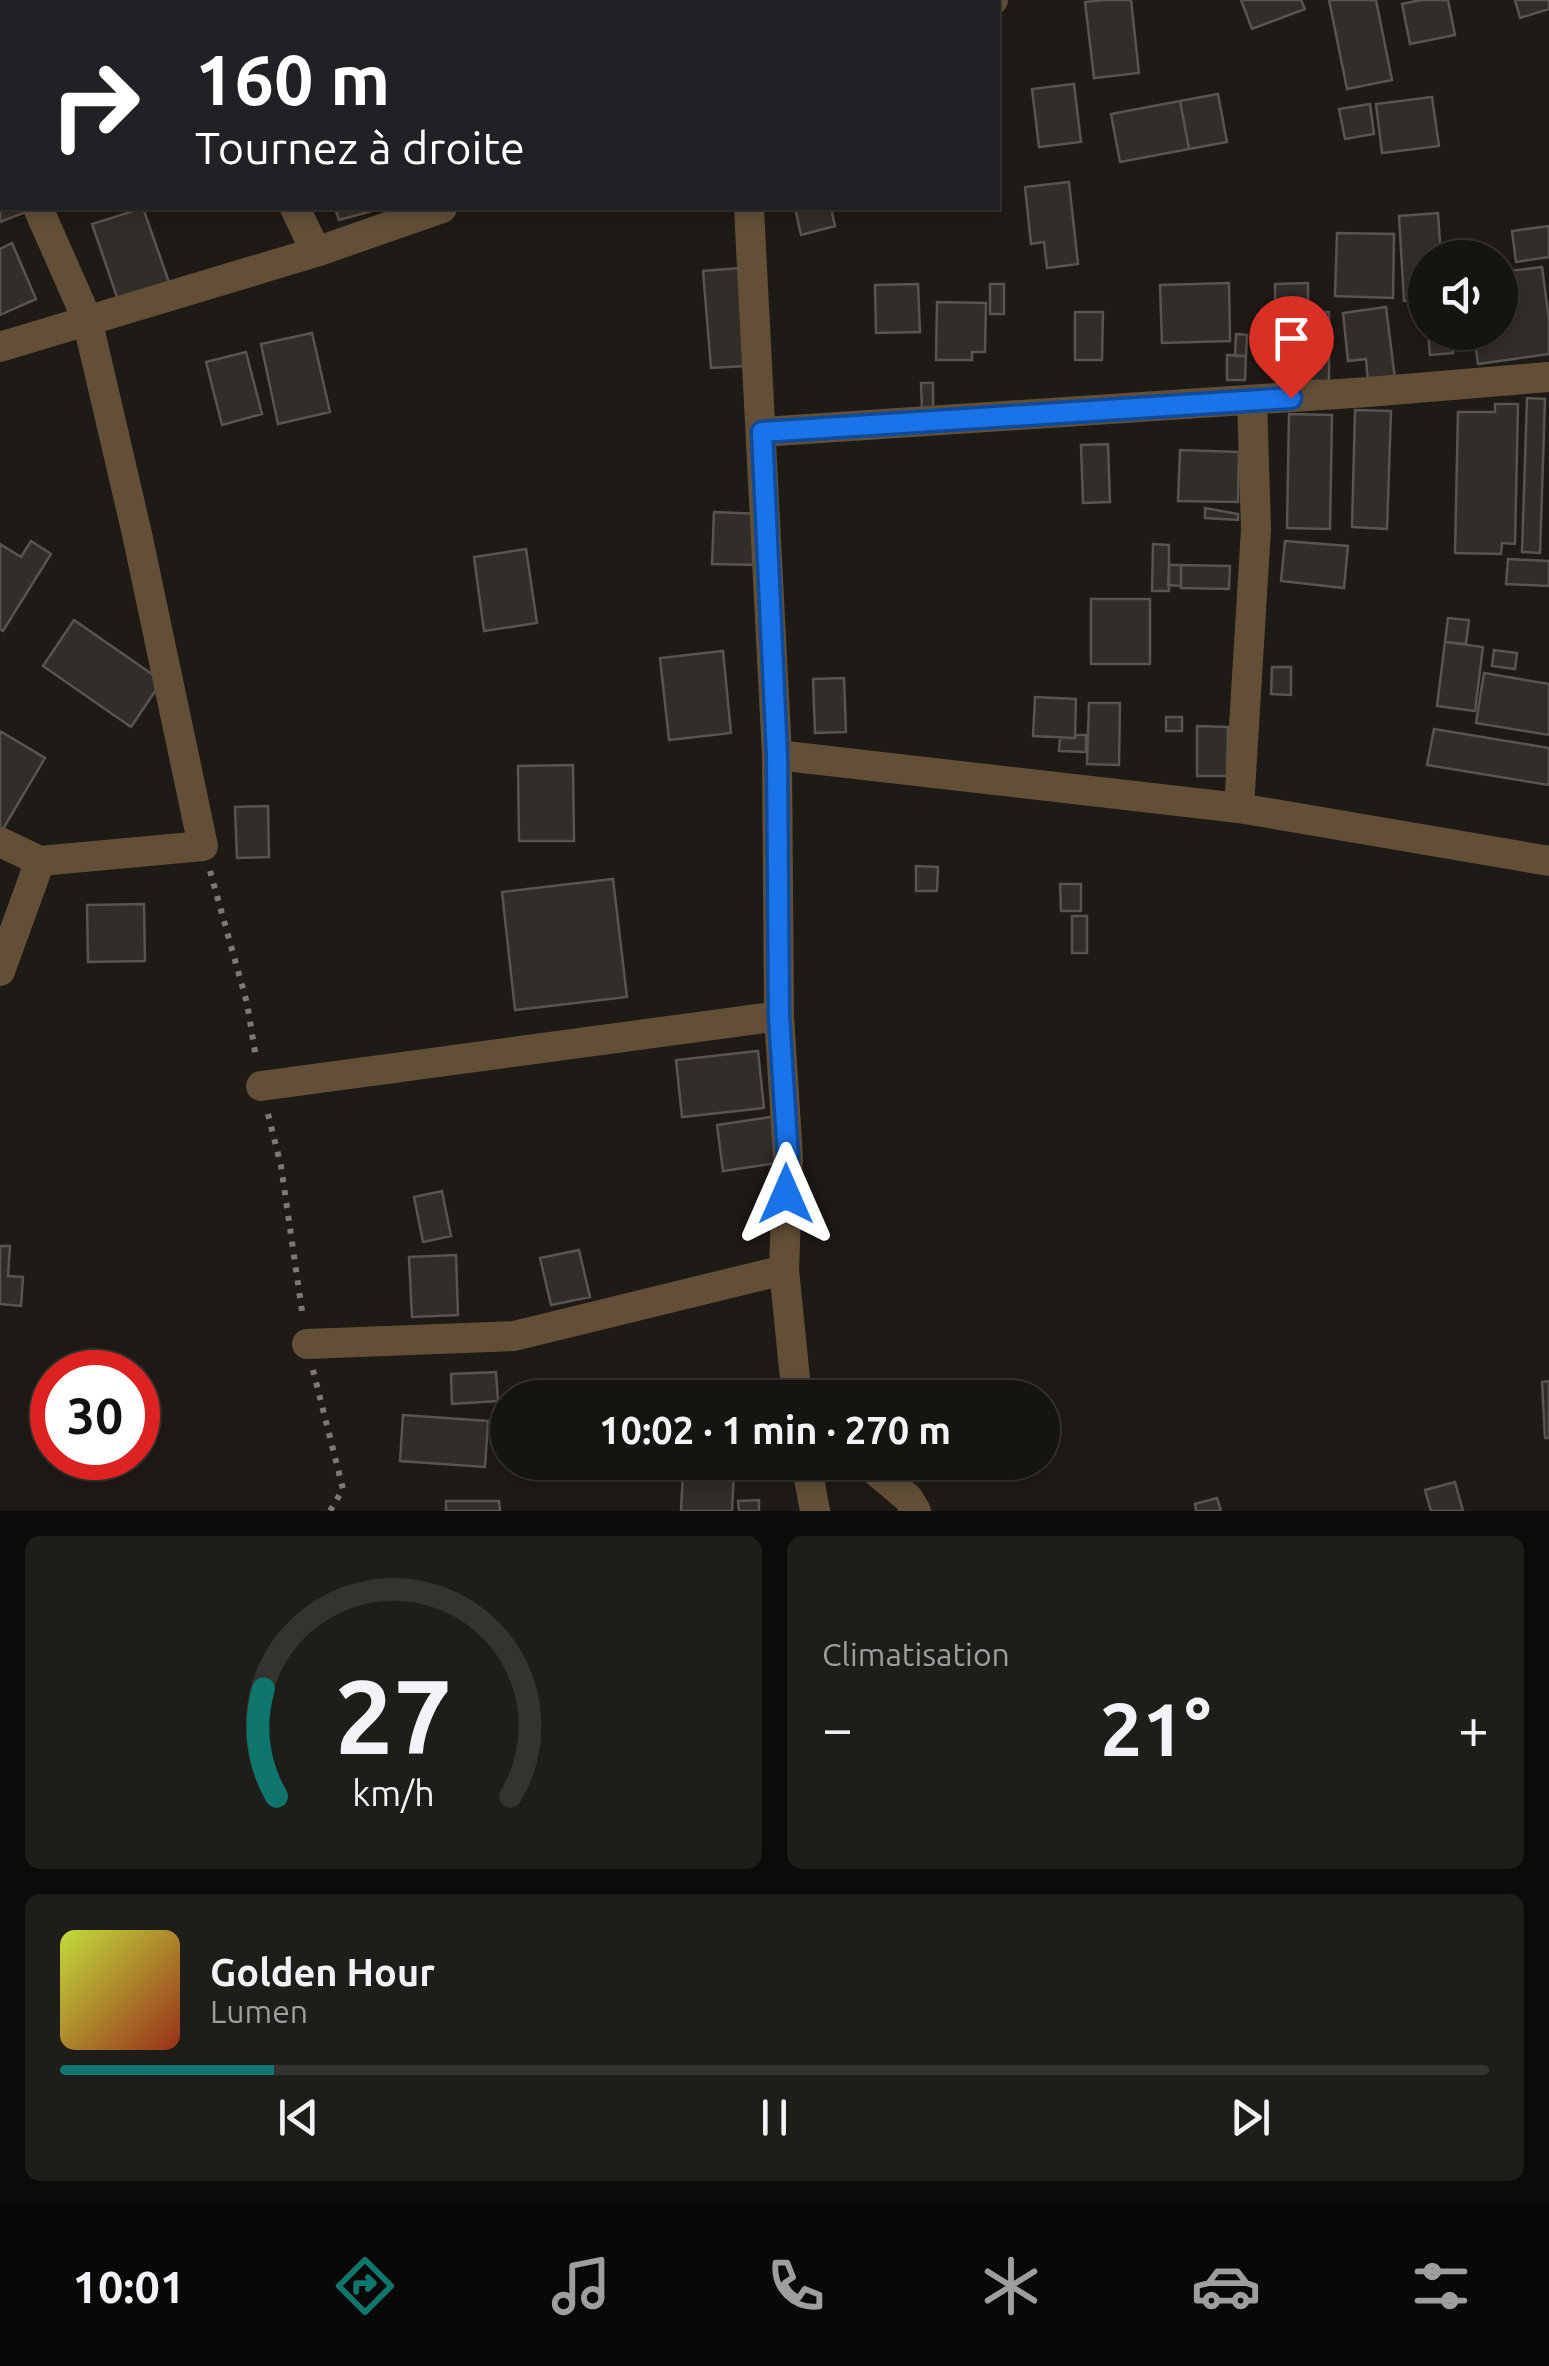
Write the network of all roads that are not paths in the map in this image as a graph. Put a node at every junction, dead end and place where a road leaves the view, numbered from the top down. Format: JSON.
{"nodes":[{"id":1,"x":39,"y":210,"type":"edge"},
{"id":2,"x":296,"y":210,"type":"edge"},
{"id":3,"x":436,"y":210,"type":"edge"},
{"id":4,"x":749,"y":210,"type":"edge"},
{"id":5,"x":316,"y":252,"type":"junction"},
{"id":6,"x":87,"y":319,"type":"junction"},
{"id":7,"x":0,"y":347,"type":"edge"},
{"id":8,"x":1549,"y":376,"type":"edge"},
{"id":9,"x":1252,"y":400,"type":"junction"},
{"id":10,"x":762,"y":432,"type":"junction"},
{"id":11,"x":777,"y":755,"type":"junction"},
{"id":12,"x":1239,"y":808,"type":"junction"},
{"id":13,"x":0,"y":842,"type":"edge"},
{"id":14,"x":40,"y":861,"type":"junction"},
{"id":15,"x":1549,"y":861,"type":"edge"},
{"id":16,"x":0,"y":971,"type":"edge"},
{"id":17,"x":779,"y":1016,"type":"junction"},
{"id":18,"x":261,"y":1086,"type":"road end"},
{"id":19,"x":784,"y":1270,"type":"junction"},
{"id":20,"x":307,"y":1344,"type":"road end"},
{"id":21,"x":795,"y":1380,"type":"edge"},
{"id":22,"x":809,"y":1480,"type":"edge"},
{"id":23,"x":887,"y":1480,"type":"edge"},
{"id":24,"x":815,"y":1511,"type":"edge"},
{"id":25,"x":916,"y":1511,"type":"edge"}],
"edges":[{"from":1,"to":6,"type":"street"},
{"from":2,"to":5,"type":"street"},
{"from":3,"to":5,"type":"street"},
{"from":4,"to":10,"type":"street"},
{"from":5,"to":6,"type":"street"},
{"from":6,"to":7,"type":"street"},
{"from":6,"to":14,"type":"street"},
{"from":8,"to":9,"type":"street"},
{"from":9,"to":10,"type":"street"},
{"from":9,"to":12,"type":"street"},
{"from":10,"to":11,"type":"street"},
{"from":11,"to":12,"type":"street"},
{"from":11,"to":17,"type":"street"},
{"from":12,"to":15,"type":"street"},
{"from":13,"to":14,"type":"street"},
{"from":14,"to":16,"type":"street"},
{"from":17,"to":18,"type":"street"},
{"from":17,"to":19,"type":"street"},
{"from":19,"to":20,"type":"street"},
{"from":19,"to":21,"type":"street"},
{"from":22,"to":24,"type":"street"},
{"from":23,"to":25,"type":"street"}]}
